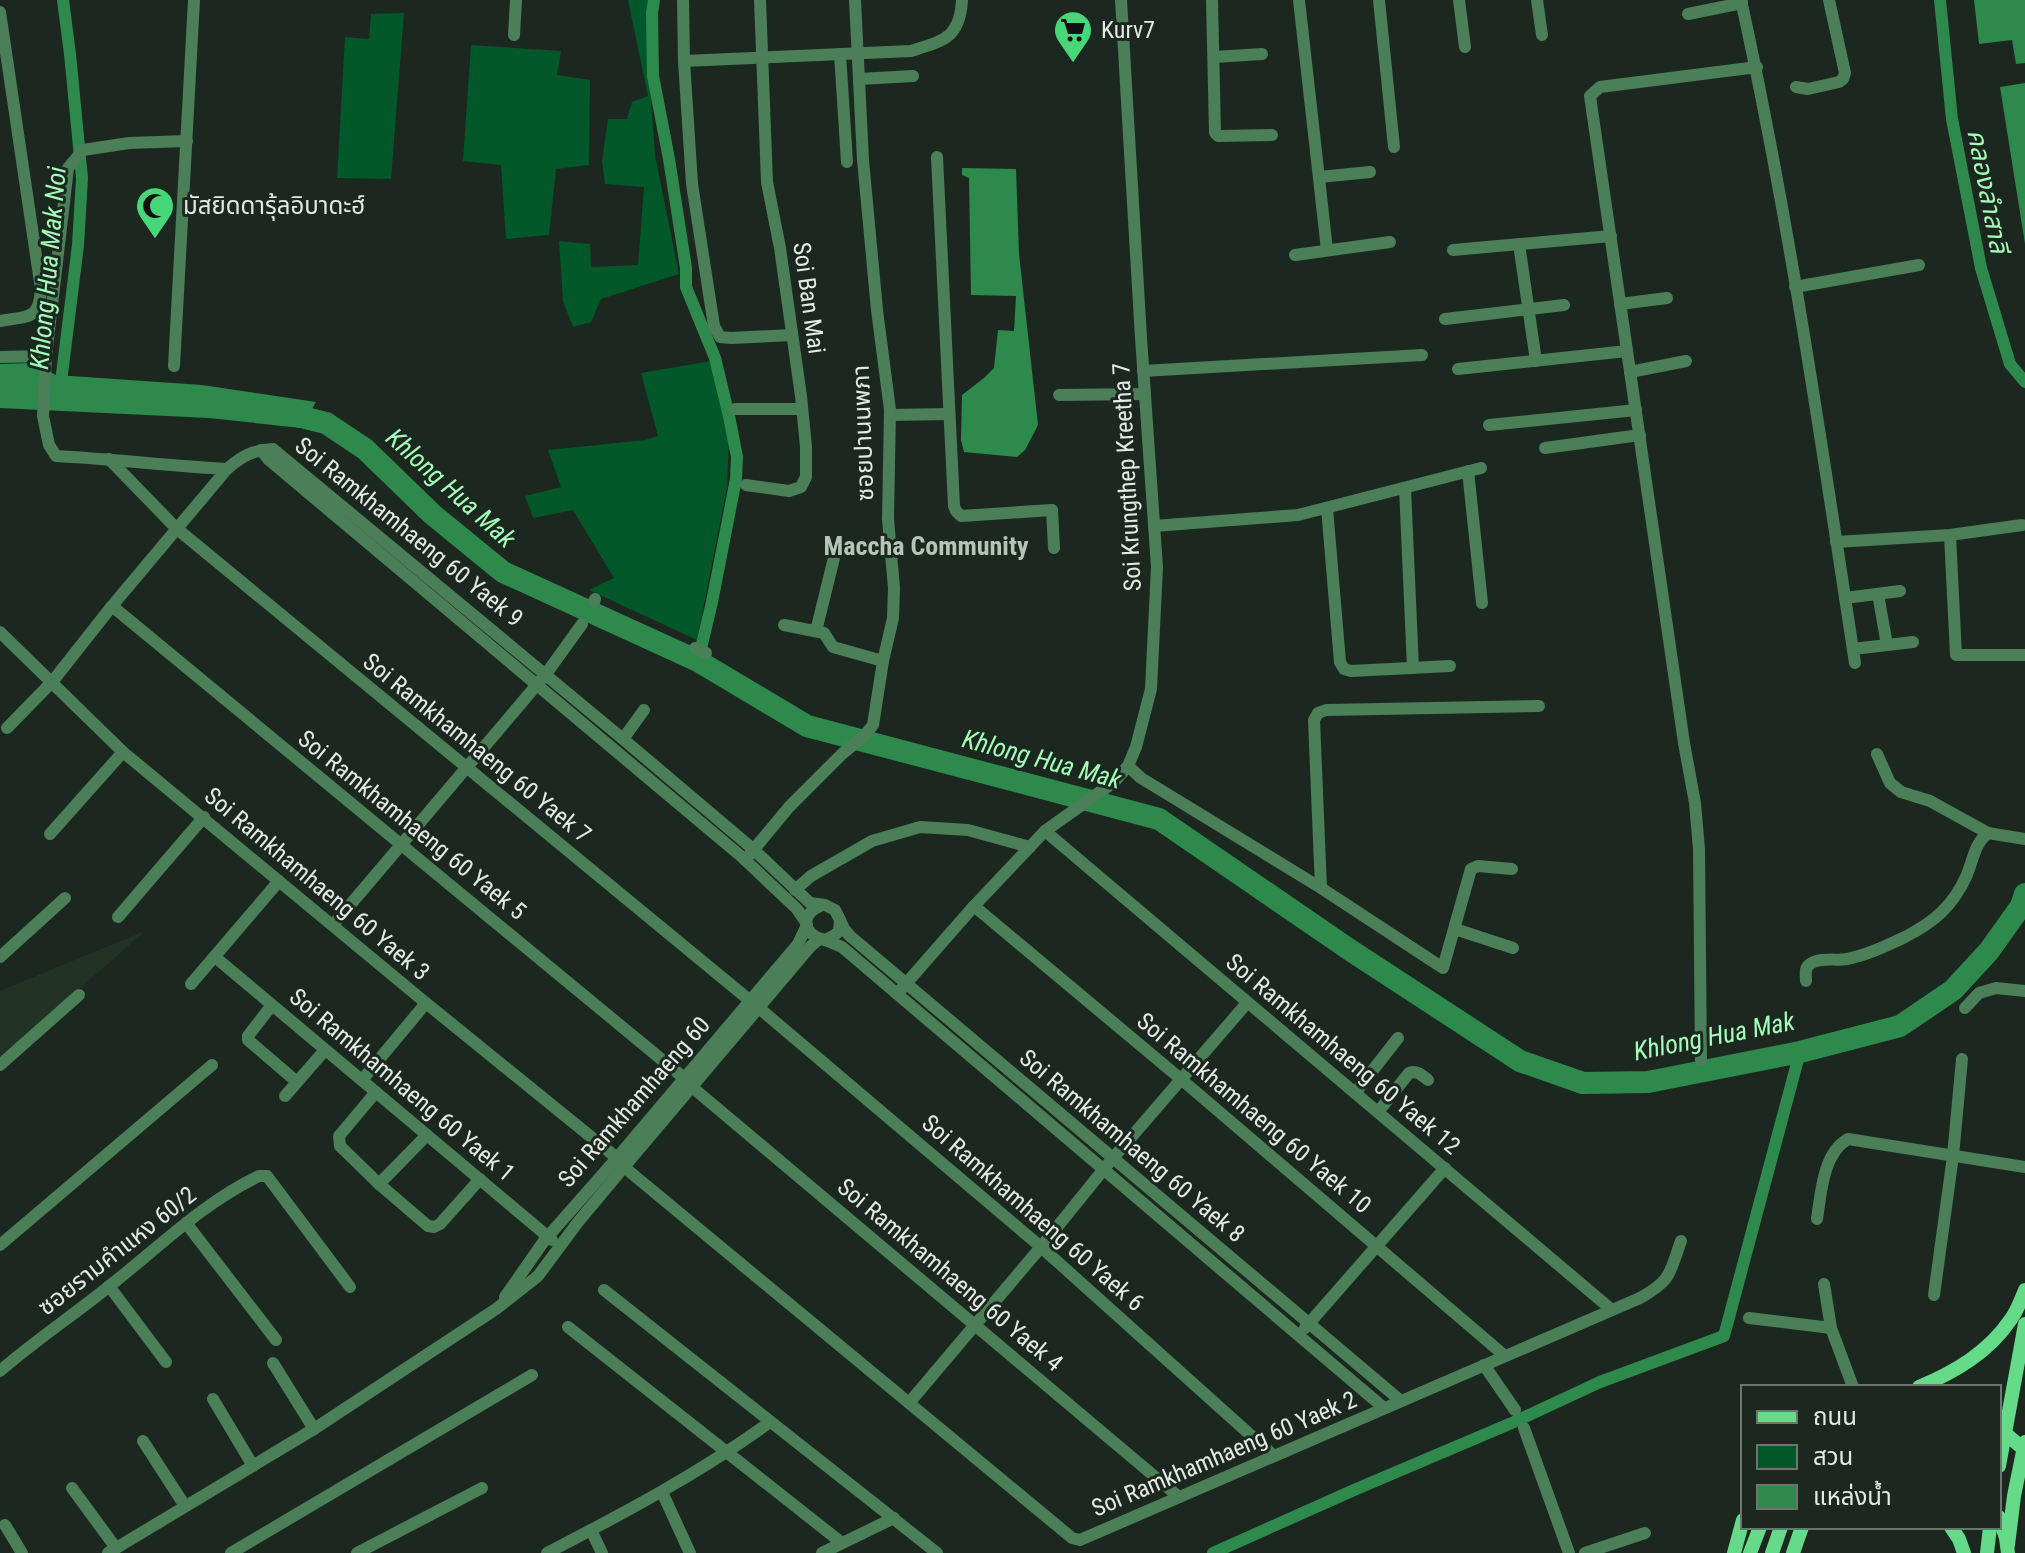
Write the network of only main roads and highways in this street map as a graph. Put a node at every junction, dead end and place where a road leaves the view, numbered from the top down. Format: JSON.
{"nodes":[{"id":1,"x":2025,"y":1290,"type":"edge"},
{"id":2,"x":2025,"y":1324,"type":"edge"},
{"id":3,"x":1923,"y":1385,"type":"edge"},
{"id":4,"x":2001,"y":1431,"type":"edge"},
{"id":5,"x":2025,"y":1442,"type":"edge"},
{"id":6,"x":2025,"y":1450,"type":"edge"},
{"id":7,"x":2001,"y":1454,"type":"edge"},
{"id":8,"x":2001,"y":1525,"type":"edge"},
{"id":9,"x":1741,"y":1527,"type":"edge"},
{"id":10,"x":1759,"y":1529,"type":"edge"},
{"id":11,"x":1780,"y":1529,"type":"edge"},
{"id":12,"x":1801,"y":1529,"type":"edge"},
{"id":13,"x":1952,"y":1529,"type":"edge"},
{"id":14,"x":1990,"y":1529,"type":"edge"},
{"id":15,"x":1734,"y":1553,"type":"edge"},
{"id":16,"x":1750,"y":1553,"type":"edge"},
{"id":17,"x":1772,"y":1553,"type":"edge"},
{"id":18,"x":1793,"y":1553,"type":"edge"},
{"id":19,"x":1964,"y":1553,"type":"edge"},
{"id":20,"x":1987,"y":1553,"type":"edge"},
{"id":21,"x":2008,"y":1553,"type":"edge"}],
"edges":[{"from":1,"to":3,"type":"main road"},
{"from":2,"to":7,"type":"main road"},
{"from":4,"to":6,"type":"main road","bridge":true},
{"from":5,"to":21,"type":"main road"},
{"from":8,"to":21,"type":"main road","bridge":true},
{"from":9,"to":15,"type":"main road"},
{"from":10,"to":16,"type":"main road"},
{"from":11,"to":17,"type":"main road"},
{"from":12,"to":18,"type":"main road"},
{"from":13,"to":19,"type":"main road"},
{"from":14,"to":20,"type":"main road"}]}
